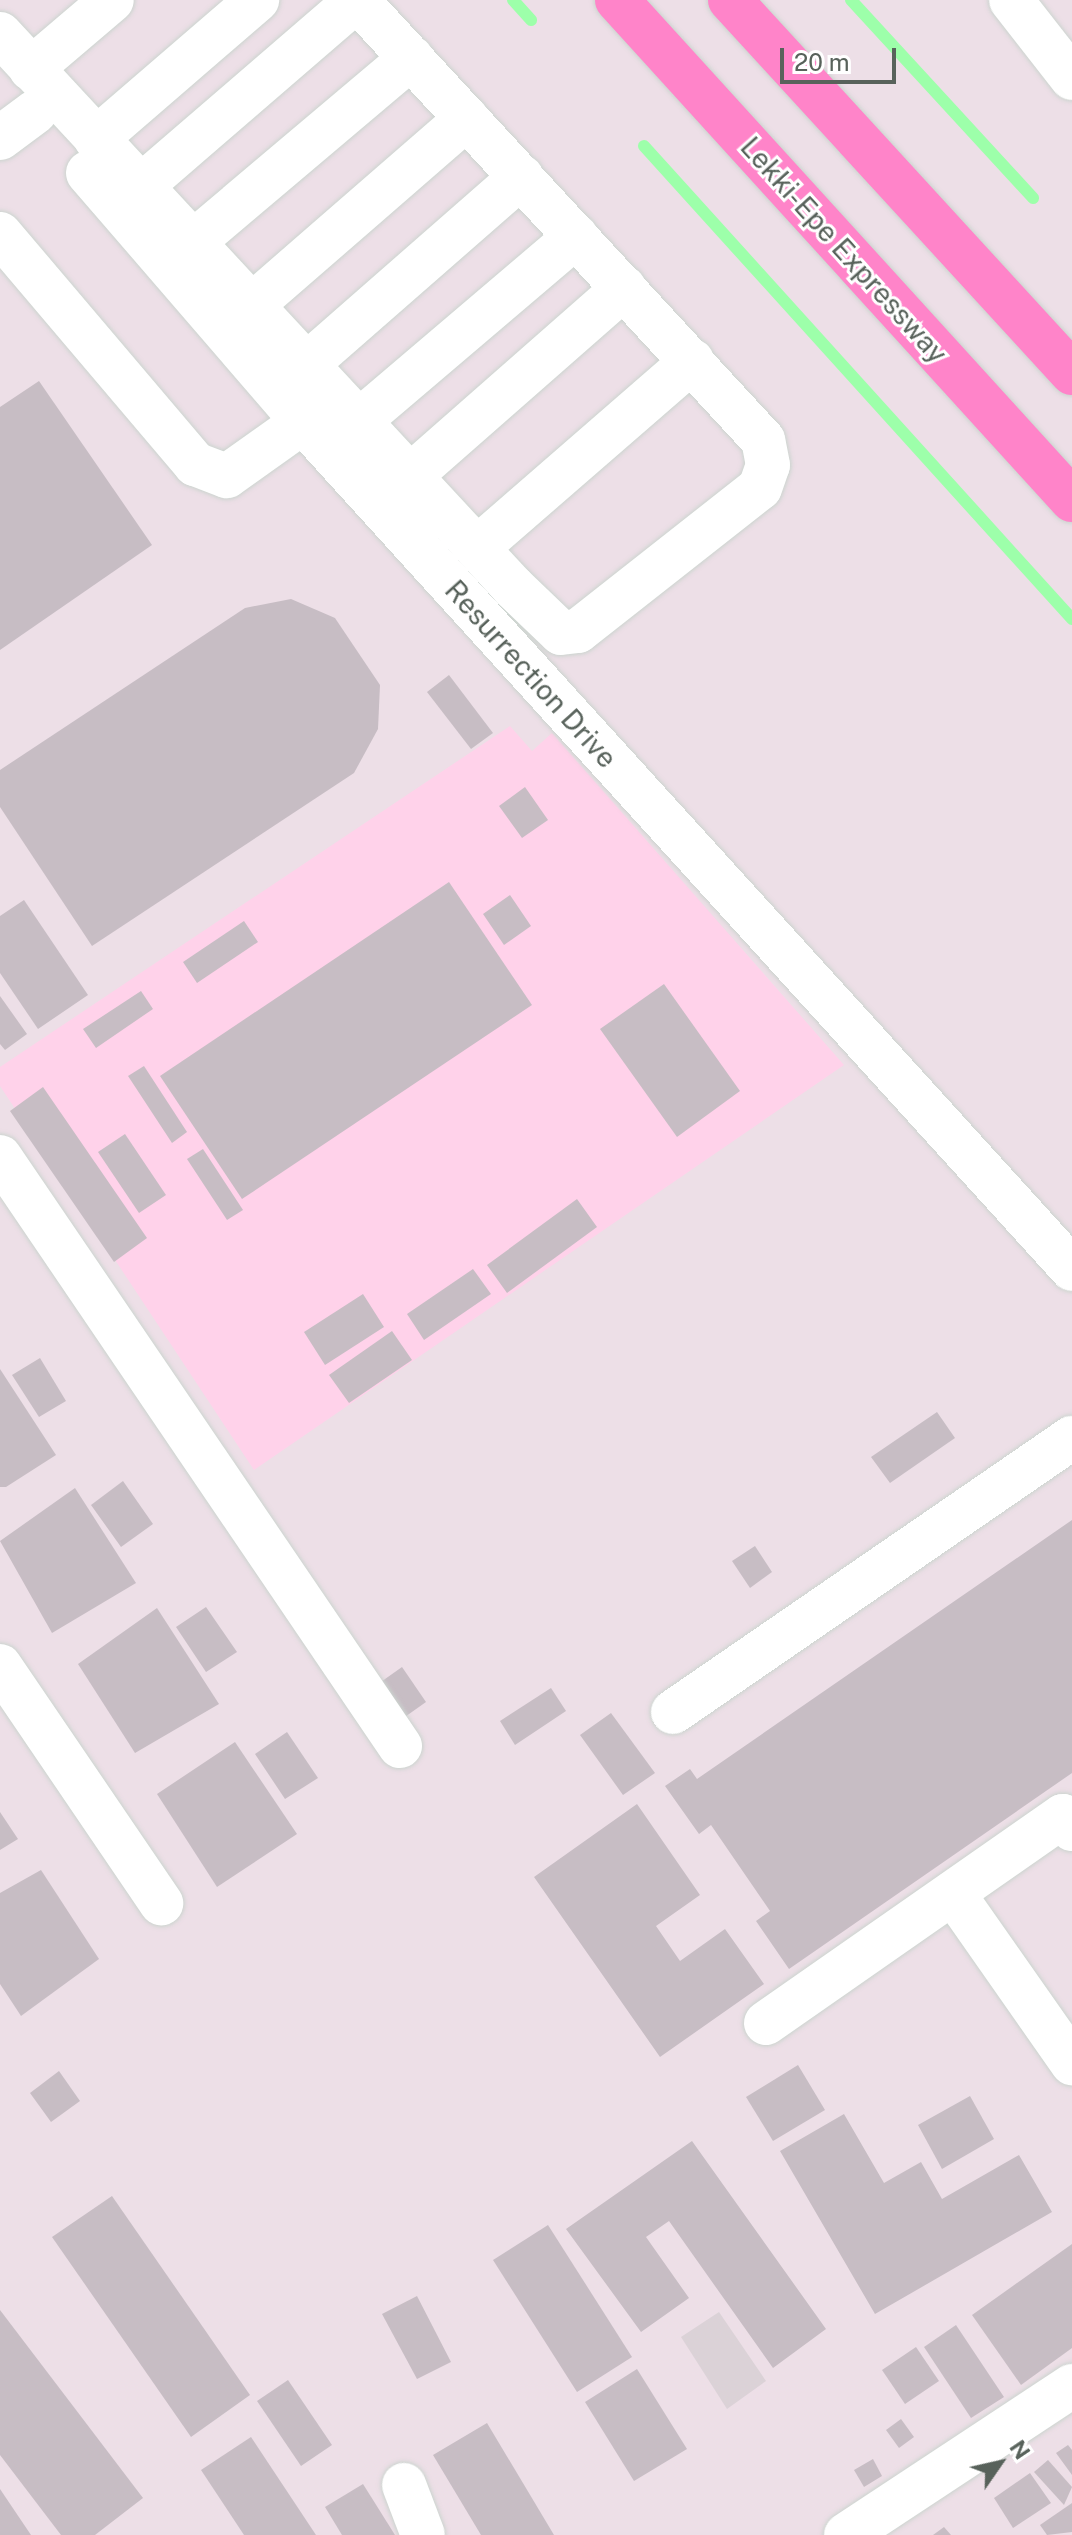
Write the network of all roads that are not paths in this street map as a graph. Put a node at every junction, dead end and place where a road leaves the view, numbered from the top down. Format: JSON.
{"nodes":[{"id":1,"x":112,"y":0,"type":"edge"},
{"id":2,"x":257,"y":0,"type":"edge"},
{"id":3,"x":357,"y":0,"type":"edge"},
{"id":4,"x":617,"y":0,"type":"edge"},
{"id":5,"x":730,"y":0,"type":"edge"},
{"id":6,"x":1011,"y":0,"type":"edge"},
{"id":7,"x":0,"y":34,"type":"edge"},
{"id":8,"x":411,"y":58,"type":"junction"},
{"id":9,"x":16,"y":70,"type":"edge"},
{"id":10,"x":1072,"y":78,"type":"edge"},
{"id":11,"x":35,"y":112,"type":"junction"},
{"id":12,"x":467,"y":118,"type":"junction"},
{"id":13,"x":0,"y":138,"type":"edge"},
{"id":14,"x":96,"y":139,"type":"junction"},
{"id":15,"x":521,"y":177,"type":"junction"},
{"id":16,"x":140,"y":187,"type":"junction"},
{"id":17,"x":0,"y":234,"type":"edge"},
{"id":18,"x":576,"y":236,"type":"junction"},
{"id":19,"x":192,"y":243,"type":"junction"},
{"id":20,"x":624,"y":288,"type":"junction"},
{"id":21,"x":251,"y":306,"type":"junction"},
{"id":22,"x":692,"y":361,"type":"junction"},
{"id":23,"x":306,"y":365,"type":"junction"},
{"id":24,"x":1072,"y":373,"type":"edge"},
{"id":25,"x":359,"y":421,"type":"junction"},
{"id":26,"x":303,"y":422,"type":"junction"},
{"id":27,"x":410,"y":476,"type":"junction"},
{"id":28,"x":1072,"y":500,"type":"edge"},
{"id":29,"x":477,"y":548,"type":"junction"},
{"id":30,"x":0,"y":1157,"type":"edge"},
{"id":31,"x":1072,"y":1269,"type":"edge"},
{"id":32,"x":1072,"y":1438,"type":"edge"},
{"id":33,"x":0,"y":1666,"type":"edge"},
{"id":34,"x":673,"y":1712,"type":"dead end"},
{"id":35,"x":400,"y":1746,"type":"dead end"},
{"id":36,"x":1069,"y":1818,"type":"edge"},
{"id":37,"x":953,"y":1893,"type":"junction"},
{"id":38,"x":161,"y":1903,"type":"dead end"},
{"id":39,"x":766,"y":2023,"type":"dead end"},
{"id":40,"x":1072,"y":2063,"type":"edge"},
{"id":41,"x":1072,"y":2386,"type":"edge"},
{"id":42,"x":404,"y":2485,"type":"dead end"},
{"id":43,"x":423,"y":2535,"type":"edge"},
{"id":44,"x":846,"y":2535,"type":"edge"}],
"edges":[{"from":1,"to":9,"type":"street"},
{"from":2,"to":14,"type":"street"},
{"from":3,"to":8,"type":"street"},
{"from":3,"to":16,"type":"street"},
{"from":4,"to":28,"type":"highway","name":"Lekki-Epe Expressway"},
{"from":5,"to":24,"type":"highway"},
{"from":6,"to":10,"type":"street"},
{"from":7,"to":9,"type":"street"},
{"from":8,"to":12,"type":"street"},
{"from":8,"to":19,"type":"street"},
{"from":9,"to":11,"type":"street","name":"Resurrection Drive"},
{"from":9,"to":14,"type":"street"},
{"from":11,"to":13,"type":"street"},
{"from":11,"to":26,"type":"street","name":"Resurrection Drive"},
{"from":12,"to":15,"type":"street"},
{"from":12,"to":21,"type":"street"},
{"from":14,"to":16,"type":"street"},
{"from":15,"to":18,"type":"street"},
{"from":15,"to":23,"type":"street"},
{"from":16,"to":19,"type":"street"},
{"from":17,"to":26,"type":"street"},
{"from":18,"to":20,"type":"street"},
{"from":18,"to":25,"type":"street"},
{"from":19,"to":21,"type":"street"},
{"from":20,"to":22,"type":"street"},
{"from":20,"to":27,"type":"street"},
{"from":21,"to":23,"type":"street"},
{"from":22,"to":29,"type":"street"},
{"from":22,"to":29,"type":"street"},
{"from":23,"to":25,"type":"street"},
{"from":25,"to":27,"type":"street"},
{"from":26,"to":31,"type":"street","name":"Resurrection Drive"},
{"from":27,"to":29,"type":"street"},
{"from":30,"to":35,"type":"street"},
{"from":32,"to":34,"type":"street"},
{"from":33,"to":38,"type":"street"},
{"from":36,"to":37,"type":"street"},
{"from":37,"to":39,"type":"street"},
{"from":37,"to":40,"type":"street"},
{"from":41,"to":44,"type":"street"},
{"from":42,"to":43,"type":"street"}]}
